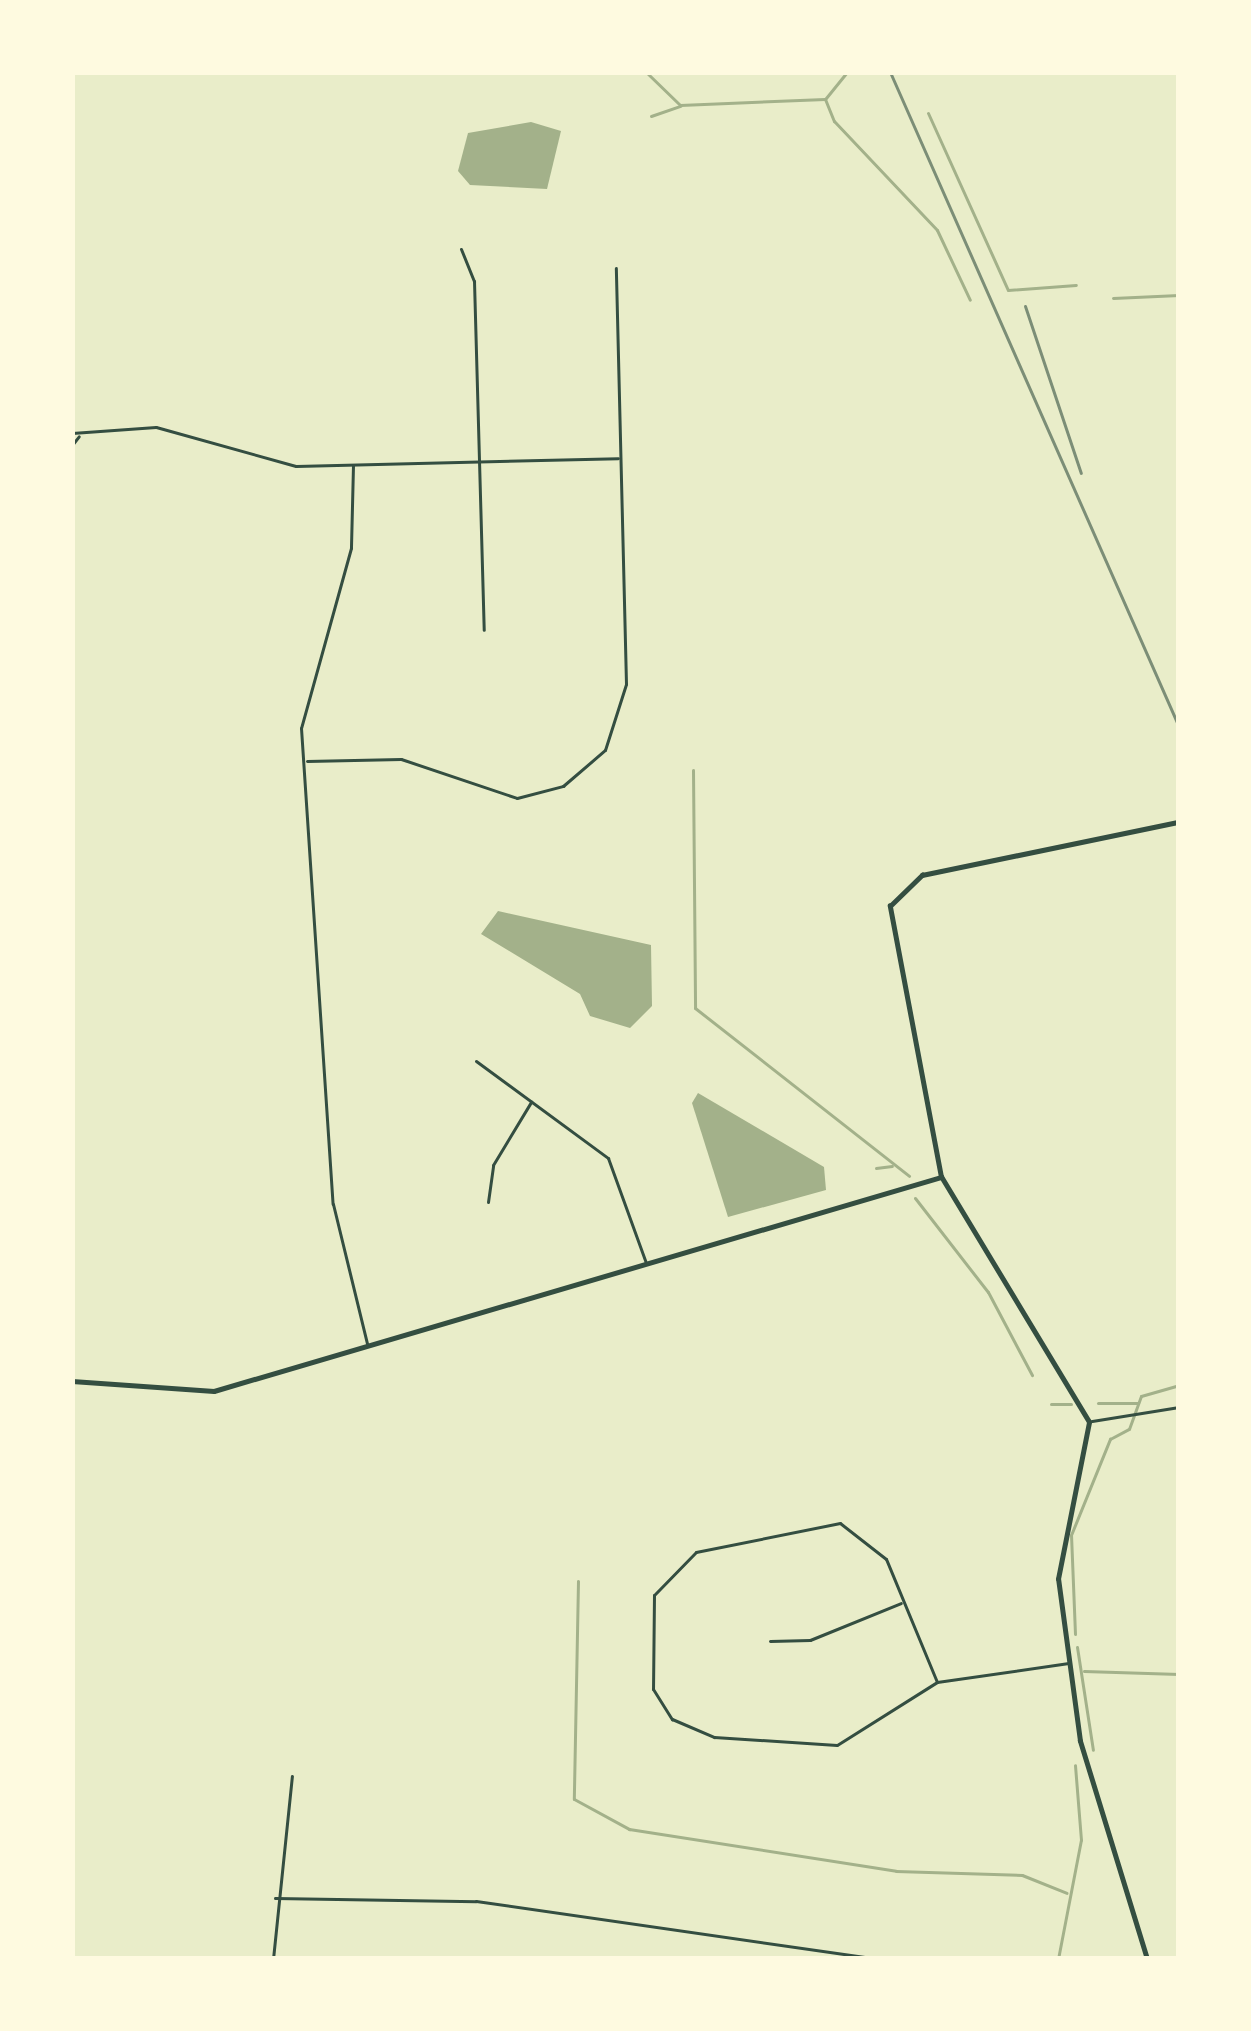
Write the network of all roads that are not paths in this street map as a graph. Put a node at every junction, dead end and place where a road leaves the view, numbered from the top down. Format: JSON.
{"nodes":[{"id":1,"x":461,"y":249,"type":"dead end"},
{"id":2,"x":616,"y":268,"type":"dead end"},
{"id":3,"x":72,"y":433,"type":"edge"},
{"id":4,"x":80,"y":434,"type":"junction"},
{"id":5,"x":72,"y":445,"type":"edge"},
{"id":6,"x":620,"y":458,"type":"junction"},
{"id":7,"x":479,"y":462,"type":"junction"},
{"id":8,"x":353,"y":465,"type":"junction"},
{"id":9,"x":484,"y":630,"type":"dead end"},
{"id":10,"x":303,"y":761,"type":"junction"},
{"id":11,"x":1179,"y":822,"type":"edge"},
{"id":12,"x":476,"y":1060,"type":"dead end"},
{"id":13,"x":531,"y":1102,"type":"junction"},
{"id":14,"x":940,"y":1178,"type":"junction"},
{"id":15,"x":488,"y":1202,"type":"dead end"},
{"id":16,"x":646,"y":1265,"type":"junction"},
{"id":17,"x":368,"y":1346,"type":"junction"},
{"id":18,"x":72,"y":1381,"type":"edge"},
{"id":19,"x":1179,"y":1407,"type":"edge"},
{"id":20,"x":1089,"y":1422,"type":"junction"},
{"id":21,"x":902,"y":1603,"type":"junction"},
{"id":22,"x":770,"y":1640,"type":"dead end"},
{"id":23,"x":1070,"y":1663,"type":"junction"},
{"id":24,"x":937,"y":1682,"type":"junction"},
{"id":25,"x":292,"y":1776,"type":"dead end"},
{"id":26,"x":275,"y":1898,"type":"junction"},
{"id":27,"x":273,"y":1959,"type":"edge"},
{"id":28,"x":877,"y":1959,"type":"edge"},
{"id":29,"x":1147,"y":1959,"type":"edge"}],
"edges":[{"from":1,"to":7,"type":"street"},
{"from":2,"to":6,"type":"street"},
{"from":3,"to":4,"type":"street"},
{"from":4,"to":5,"type":"street"},
{"from":4,"to":8,"type":"street"},
{"from":6,"to":7,"type":"street"},
{"from":6,"to":10,"type":"street"},
{"from":7,"to":8,"type":"street"},
{"from":7,"to":9,"type":"street"},
{"from":8,"to":10,"type":"street"},
{"from":10,"to":17,"type":"street"},
{"from":11,"to":14,"type":"street"},
{"from":12,"to":13,"type":"street"},
{"from":13,"to":15,"type":"street"},
{"from":13,"to":16,"type":"street"},
{"from":14,"to":16,"type":"street"},
{"from":14,"to":20,"type":"street"},
{"from":16,"to":17,"type":"street"},
{"from":17,"to":18,"type":"street"},
{"from":19,"to":20,"type":"street"},
{"from":20,"to":23,"type":"street"},
{"from":21,"to":22,"type":"street"},
{"from":21,"to":24,"type":"street"},
{"from":21,"to":24,"type":"street"},
{"from":23,"to":24,"type":"street"},
{"from":23,"to":29,"type":"street"},
{"from":25,"to":26,"type":"street"},
{"from":26,"to":27,"type":"street"},
{"from":26,"to":28,"type":"street"}]}
